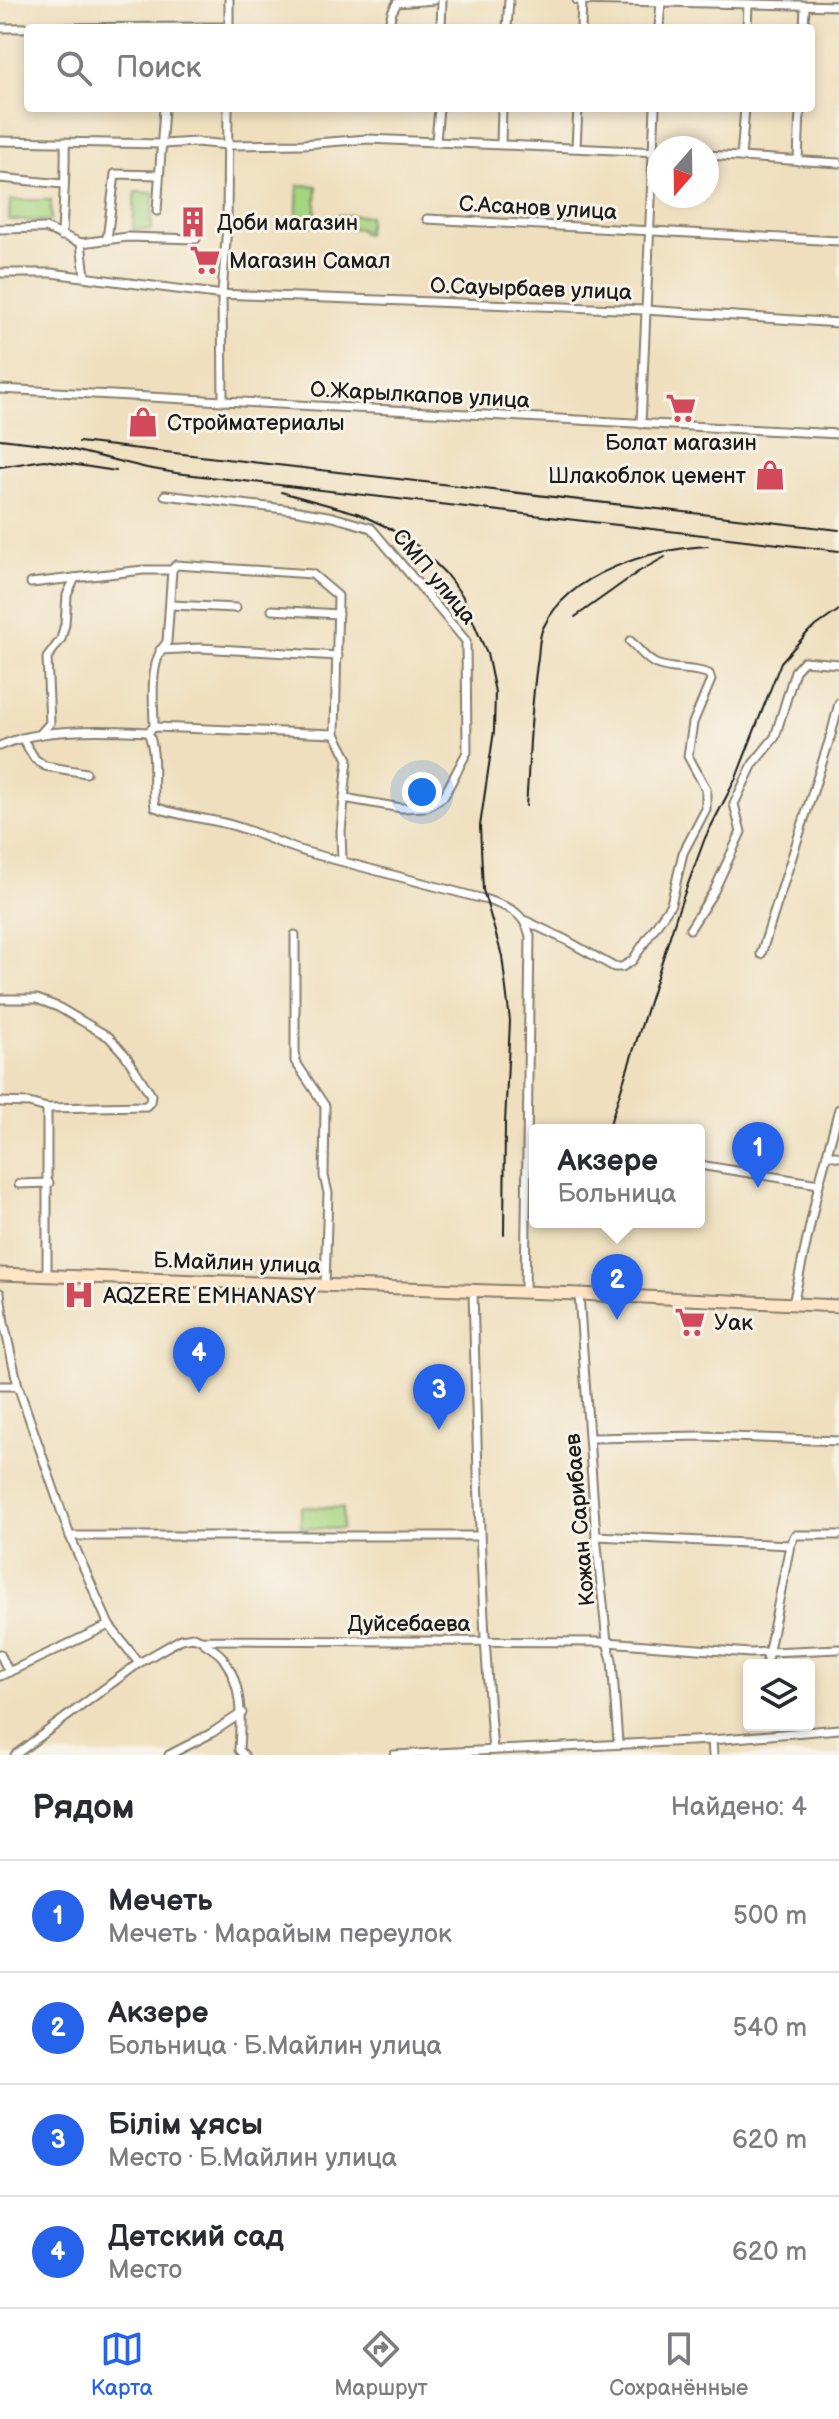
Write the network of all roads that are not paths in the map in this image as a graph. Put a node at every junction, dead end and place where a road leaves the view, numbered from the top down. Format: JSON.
{"nodes":[{"id":1,"x":229,"y":0,"type":"edge"},
{"id":2,"x":432,"y":0,"type":"edge"},
{"id":3,"x":442,"y":0,"type":"edge"},
{"id":4,"x":509,"y":0,"type":"edge"},
{"id":5,"x":580,"y":0,"type":"edge"},
{"id":6,"x":651,"y":1,"type":"edge"},
{"id":7,"x":661,"y":2,"type":"edge"},
{"id":8,"x":748,"y":5,"type":"junction"},
{"id":9,"x":805,"y":6,"type":"junction"},
{"id":10,"x":839,"y":6,"type":"edge"},
{"id":11,"x":229,"y":24,"type":"edge"},
{"id":12,"x":389,"y":24,"type":"edge"},
{"id":13,"x":441,"y":24,"type":"edge"},
{"id":14,"x":507,"y":24,"type":"edge"},
{"id":15,"x":581,"y":24,"type":"edge"},
{"id":16,"x":659,"y":24,"type":"edge"},
{"id":17,"x":747,"y":24,"type":"edge"},
{"id":18,"x":804,"y":24,"type":"edge"},
{"id":19,"x":0,"y":28,"type":"edge"},
{"id":20,"x":24,"y":28,"type":"edge"},
{"id":21,"x":164,"y":112,"type":"edge"},
{"id":22,"x":228,"y":112,"type":"edge"},
{"id":23,"x":439,"y":112,"type":"edge"},
{"id":24,"x":502,"y":112,"type":"edge"},
{"id":25,"x":578,"y":112,"type":"edge"},
{"id":26,"x":655,"y":112,"type":"edge"},
{"id":27,"x":745,"y":112,"type":"edge"},
{"id":28,"x":800,"y":112,"type":"edge"},
{"id":29,"x":656,"y":136,"type":"edge"},
{"id":30,"x":0,"y":141,"type":"edge"},
{"id":31,"x":436,"y":141,"type":"junction"},
{"id":32,"x":65,"y":142,"type":"junction"},
{"id":33,"x":163,"y":144,"type":"junction"},
{"id":34,"x":501,"y":144,"type":"junction"},
{"id":35,"x":228,"y":145,"type":"junction"},
{"id":36,"x":576,"y":147,"type":"junction"},
{"id":37,"x":647,"y":151,"type":"edge"},
{"id":38,"x":719,"y":156,"type":"edge"},
{"id":39,"x":741,"y":157,"type":"junction"},
{"id":40,"x":798,"y":161,"type":"junction"},
{"id":41,"x":839,"y":163,"type":"edge"},
{"id":42,"x":159,"y":175,"type":"junction"},
{"id":43,"x":0,"y":178,"type":"edge"},
{"id":44,"x":63,"y":184,"type":"junction"},
{"id":45,"x":650,"y":208,"type":"edge"},
{"id":46,"x":157,"y":211,"type":"dead end"},
{"id":47,"x":427,"y":219,"type":"dead end"},
{"id":48,"x":0,"y":229,"type":"edge"},
{"id":49,"x":648,"y":230,"type":"junction"},
{"id":50,"x":62,"y":236,"type":"junction"},
{"id":51,"x":196,"y":239,"type":"dead end"},
{"id":52,"x":107,"y":240,"type":"junction"},
{"id":53,"x":839,"y":241,"type":"edge"},
{"id":54,"x":81,"y":243,"type":"junction"},
{"id":55,"x":0,"y":273,"type":"edge"},
{"id":56,"x":85,"y":276,"type":"junction"},
{"id":57,"x":222,"y":294,"type":"junction"},
{"id":58,"x":645,"y":310,"type":"junction"},
{"id":59,"x":839,"y":323,"type":"edge"},
{"id":60,"x":0,"y":389,"type":"edge"},
{"id":61,"x":223,"y":401,"type":"junction"},
{"id":62,"x":641,"y":424,"type":"junction"},
{"id":63,"x":839,"y":434,"type":"edge"},
{"id":64,"x":165,"y":495,"type":"dead end"},
{"id":65,"x":172,"y":570,"type":"junction"},
{"id":66,"x":75,"y":578,"type":"junction"},
{"id":67,"x":31,"y":583,"type":"dead end"},
{"id":68,"x":171,"y":605,"type":"junction"},
{"id":69,"x":236,"y":608,"type":"dead end"},
{"id":70,"x":272,"y":610,"type":"dead end"},
{"id":71,"x":338,"y":614,"type":"junction"},
{"id":72,"x":630,"y":641,"type":"dead end"},
{"id":73,"x":160,"y":650,"type":"junction"},
{"id":74,"x":338,"y":656,"type":"junction"},
{"id":75,"x":839,"y":664,"type":"edge"},
{"id":76,"x":839,"y":703,"type":"edge"},
{"id":77,"x":151,"y":730,"type":"junction"},
{"id":78,"x":40,"y":734,"type":"junction"},
{"id":79,"x":335,"y":734,"type":"junction"},
{"id":80,"x":22,"y":738,"type":"junction"},
{"id":81,"x":0,"y":746,"type":"edge"},
{"id":82,"x":86,"y":773,"type":"dead end"},
{"id":83,"x":344,"y":798,"type":"junction"},
{"id":84,"x":342,"y":861,"type":"junction"},
{"id":85,"x":526,"y":921,"type":"junction"},
{"id":86,"x":690,"y":929,"type":"dead end"},
{"id":87,"x":295,"y":935,"type":"dead end"},
{"id":88,"x":761,"y":954,"type":"dead end"},
{"id":89,"x":0,"y":999,"type":"edge"},
{"id":90,"x":0,"y":1102,"type":"edge"},
{"id":91,"x":47,"y":1108,"type":"junction"},
{"id":92,"x":839,"y":1109,"type":"edge"},
{"id":93,"x":827,"y":1154,"type":"junction"},
{"id":94,"x":839,"y":1157,"type":"edge"},
{"id":95,"x":705,"y":1166,"type":"edge"},
{"id":96,"x":49,"y":1183,"type":"junction"},
{"id":97,"x":19,"y":1184,"type":"dead end"},
{"id":98,"x":819,"y":1184,"type":"junction"},
{"id":99,"x":0,"y":1274,"type":"edge"},
{"id":100,"x":47,"y":1277,"type":"junction"},
{"id":101,"x":325,"y":1285,"type":"junction"},
{"id":102,"x":473,"y":1290,"type":"junction"},
{"id":103,"x":525,"y":1292,"type":"junction"},
{"id":104,"x":0,"y":1293,"type":"edge"},
{"id":105,"x":579,"y":1294,"type":"junction"},
{"id":106,"x":793,"y":1304,"type":"junction"},
{"id":107,"x":839,"y":1306,"type":"edge"},
{"id":108,"x":0,"y":1386,"type":"edge"},
{"id":109,"x":18,"y":1386,"type":"junction"},
{"id":110,"x":590,"y":1438,"type":"junction"},
{"id":111,"x":839,"y":1441,"type":"edge"},
{"id":112,"x":839,"y":1535,"type":"edge"},
{"id":113,"x":70,"y":1536,"type":"junction"},
{"id":114,"x":479,"y":1536,"type":"junction"},
{"id":115,"x":596,"y":1536,"type":"junction"},
{"id":116,"x":790,"y":1545,"type":"junction"},
{"id":117,"x":109,"y":1625,"type":"junction"},
{"id":118,"x":201,"y":1640,"type":"junction"},
{"id":119,"x":484,"y":1642,"type":"junction"},
{"id":120,"x":607,"y":1642,"type":"junction"},
{"id":121,"x":839,"y":1649,"type":"edge"},
{"id":122,"x":767,"y":1652,"type":"junction"},
{"id":123,"x":0,"y":1654,"type":"edge"},
{"id":124,"x":766,"y":1659,"type":"edge"},
{"id":125,"x":139,"y":1663,"type":"junction"},
{"id":126,"x":9,"y":1672,"type":"junction"},
{"id":127,"x":0,"y":1676,"type":"edge"},
{"id":128,"x":242,"y":1713,"type":"junction"},
{"id":129,"x":839,"y":1729,"type":"edge"},
{"id":130,"x":760,"y":1731,"type":"edge"},
{"id":131,"x":760,"y":1736,"type":"junction"},
{"id":132,"x":712,"y":1740,"type":"junction"},
{"id":133,"x":618,"y":1743,"type":"junction"},
{"id":134,"x":493,"y":1750,"type":"junction"},
{"id":135,"x":15,"y":1755,"type":"edge"},
{"id":136,"x":169,"y":1755,"type":"edge"},
{"id":137,"x":244,"y":1755,"type":"edge"},
{"id":138,"x":394,"y":1755,"type":"edge"},
{"id":139,"x":713,"y":1755,"type":"edge"}],
"edges":[{"from":1,"to":11,"type":"street"},
{"from":2,"to":12,"type":"street"},
{"from":3,"to":13,"type":"street"},
{"from":4,"to":14,"type":"street"},
{"from":5,"to":6,"type":"street"},
{"from":5,"to":15,"type":"street"},
{"from":6,"to":7,"type":"street"},
{"from":7,"to":8,"type":"street"},
{"from":7,"to":16,"type":"street"},
{"from":8,"to":9,"type":"street"},
{"from":8,"to":17,"type":"street"},
{"from":9,"to":10,"type":"street"},
{"from":9,"to":18,"type":"street"},
{"from":19,"to":20,"type":"street"},
{"from":21,"to":33,"type":"street"},
{"from":22,"to":35,"type":"street"},
{"from":23,"to":31,"type":"street"},
{"from":24,"to":34,"type":"street"},
{"from":25,"to":36,"type":"street"},
{"from":26,"to":29,"type":"street"},
{"from":27,"to":39,"type":"street"},
{"from":28,"to":40,"type":"street"},
{"from":30,"to":32,"type":"street"},
{"from":31,"to":34,"type":"street"},
{"from":31,"to":35,"type":"street"},
{"from":32,"to":33,"type":"street"},
{"from":32,"to":44,"type":"street"},
{"from":33,"to":35,"type":"street"},
{"from":33,"to":42,"type":"street"},
{"from":34,"to":36,"type":"street"},
{"from":35,"to":57,"type":"street"},
{"from":36,"to":37,"type":"street"},
{"from":38,"to":39,"type":"street"},
{"from":39,"to":40,"type":"street"},
{"from":40,"to":41,"type":"street"},
{"from":42,"to":46,"type":"street"},
{"from":42,"to":52,"type":"street"},
{"from":43,"to":44,"type":"street"},
{"from":44,"to":50,"type":"street"},
{"from":45,"to":49,"type":"street"},
{"from":47,"to":49,"type":"street","name":"С.Асанов улица"},
{"from":48,"to":50,"type":"street"},
{"from":49,"to":53,"type":"street","name":"С.Асанов улица"},
{"from":49,"to":58,"type":"street"},
{"from":50,"to":54,"type":"street"},
{"from":51,"to":52,"type":"street"},
{"from":52,"to":54,"type":"street"},
{"from":54,"to":56,"type":"street"},
{"from":55,"to":56,"type":"street","name":"О.Сауырбаев улица"},
{"from":56,"to":57,"type":"street","name":"О.Сауырбаев улица"},
{"from":57,"to":58,"type":"street","name":"О.Сауырбаев улица"},
{"from":57,"to":61,"type":"street"},
{"from":58,"to":59,"type":"street","name":"О.Сауырбаев улица"},
{"from":58,"to":62,"type":"street"},
{"from":60,"to":61,"type":"street","name":"О.Жарылкапов улица"},
{"from":61,"to":62,"type":"street","name":"О.Жарылкапов улица"},
{"from":62,"to":63,"type":"street","name":"О.Жарылкапов улица"},
{"from":64,"to":83,"type":"street","name":"СМП улица"},
{"from":65,"to":66,"type":"street"},
{"from":65,"to":68,"type":"street"},
{"from":65,"to":71,"type":"street"},
{"from":66,"to":67,"type":"street"},
{"from":66,"to":78,"type":"street"},
{"from":68,"to":69,"type":"street"},
{"from":68,"to":73,"type":"street"},
{"from":70,"to":71,"type":"street"},
{"from":71,"to":74,"type":"street"},
{"from":72,"to":85,"type":"street"},
{"from":73,"to":74,"type":"street"},
{"from":73,"to":77,"type":"street"},
{"from":74,"to":79,"type":"street"},
{"from":75,"to":86,"type":"street"},
{"from":76,"to":88,"type":"street"},
{"from":77,"to":78,"type":"street"},
{"from":77,"to":79,"type":"street"},
{"from":77,"to":84,"type":"street"},
{"from":78,"to":80,"type":"street"},
{"from":79,"to":83,"type":"street"},
{"from":80,"to":81,"type":"street"},
{"from":80,"to":82,"type":"street"},
{"from":83,"to":84,"type":"street"},
{"from":84,"to":85,"type":"street"},
{"from":85,"to":103,"type":"street"},
{"from":87,"to":101,"type":"street"},
{"from":89,"to":91,"type":"street"},
{"from":90,"to":91,"type":"street"},
{"from":91,"to":96,"type":"street"},
{"from":92,"to":93,"type":"street"},
{"from":93,"to":94,"type":"street"},
{"from":93,"to":98,"type":"street"},
{"from":95,"to":98,"type":"street"},
{"from":96,"to":97,"type":"street"},
{"from":96,"to":100,"type":"street"},
{"from":98,"to":106,"type":"street"},
{"from":99,"to":100,"type":"street","name":"Б.Майлин улица"},
{"from":100,"to":101,"type":"street","name":"Б.Майлин улица"},
{"from":101,"to":102,"type":"street","name":"Б.Майлин улица"},
{"from":102,"to":103,"type":"street","name":"Б.Майлин улица"},
{"from":102,"to":114,"type":"street"},
{"from":103,"to":105,"type":"street","name":"Б.Майлин улица"},
{"from":104,"to":109,"type":"street"},
{"from":105,"to":106,"type":"street","name":"Б.Майлин улица"},
{"from":105,"to":110,"type":"street","name":"Кожан Сарибаев"},
{"from":106,"to":107,"type":"street","name":"Б.Майлин улица"},
{"from":108,"to":109,"type":"street"},
{"from":109,"to":113,"type":"street"},
{"from":110,"to":111,"type":"street"},
{"from":110,"to":115,"type":"street","name":"Кожан Сарибаев"},
{"from":112,"to":116,"type":"street"},
{"from":113,"to":114,"type":"street"},
{"from":113,"to":117,"type":"street"},
{"from":114,"to":119,"type":"street"},
{"from":115,"to":116,"type":"street"},
{"from":115,"to":120,"type":"street","name":"Кожан Сарибаев"},
{"from":116,"to":122,"type":"street"},
{"from":117,"to":125,"type":"street"},
{"from":117,"to":126,"type":"street"},
{"from":118,"to":119,"type":"street","name":"Дуйсебаева"},
{"from":118,"to":125,"type":"street","name":"Дуйсебаева"},
{"from":118,"to":128,"type":"street"},
{"from":119,"to":120,"type":"street","name":"Дуйсебаева"},
{"from":119,"to":134,"type":"street"},
{"from":120,"to":122,"type":"street","name":"Дуйсебаева"},
{"from":120,"to":133,"type":"street","name":"Кожан Сарибаев"},
{"from":121,"to":122,"type":"street","name":"Дуйсебаева"},
{"from":122,"to":124,"type":"street"},
{"from":123,"to":126,"type":"street"},
{"from":125,"to":135,"type":"street","name":"Дуйсебаева"},
{"from":126,"to":127,"type":"street"},
{"from":128,"to":136,"type":"street"},
{"from":128,"to":137,"type":"street"},
{"from":129,"to":131,"type":"street"},
{"from":130,"to":131,"type":"street"},
{"from":131,"to":132,"type":"street"},
{"from":132,"to":133,"type":"street"},
{"from":132,"to":139,"type":"street"},
{"from":133,"to":134,"type":"street"},
{"from":134,"to":138,"type":"street"}]}
